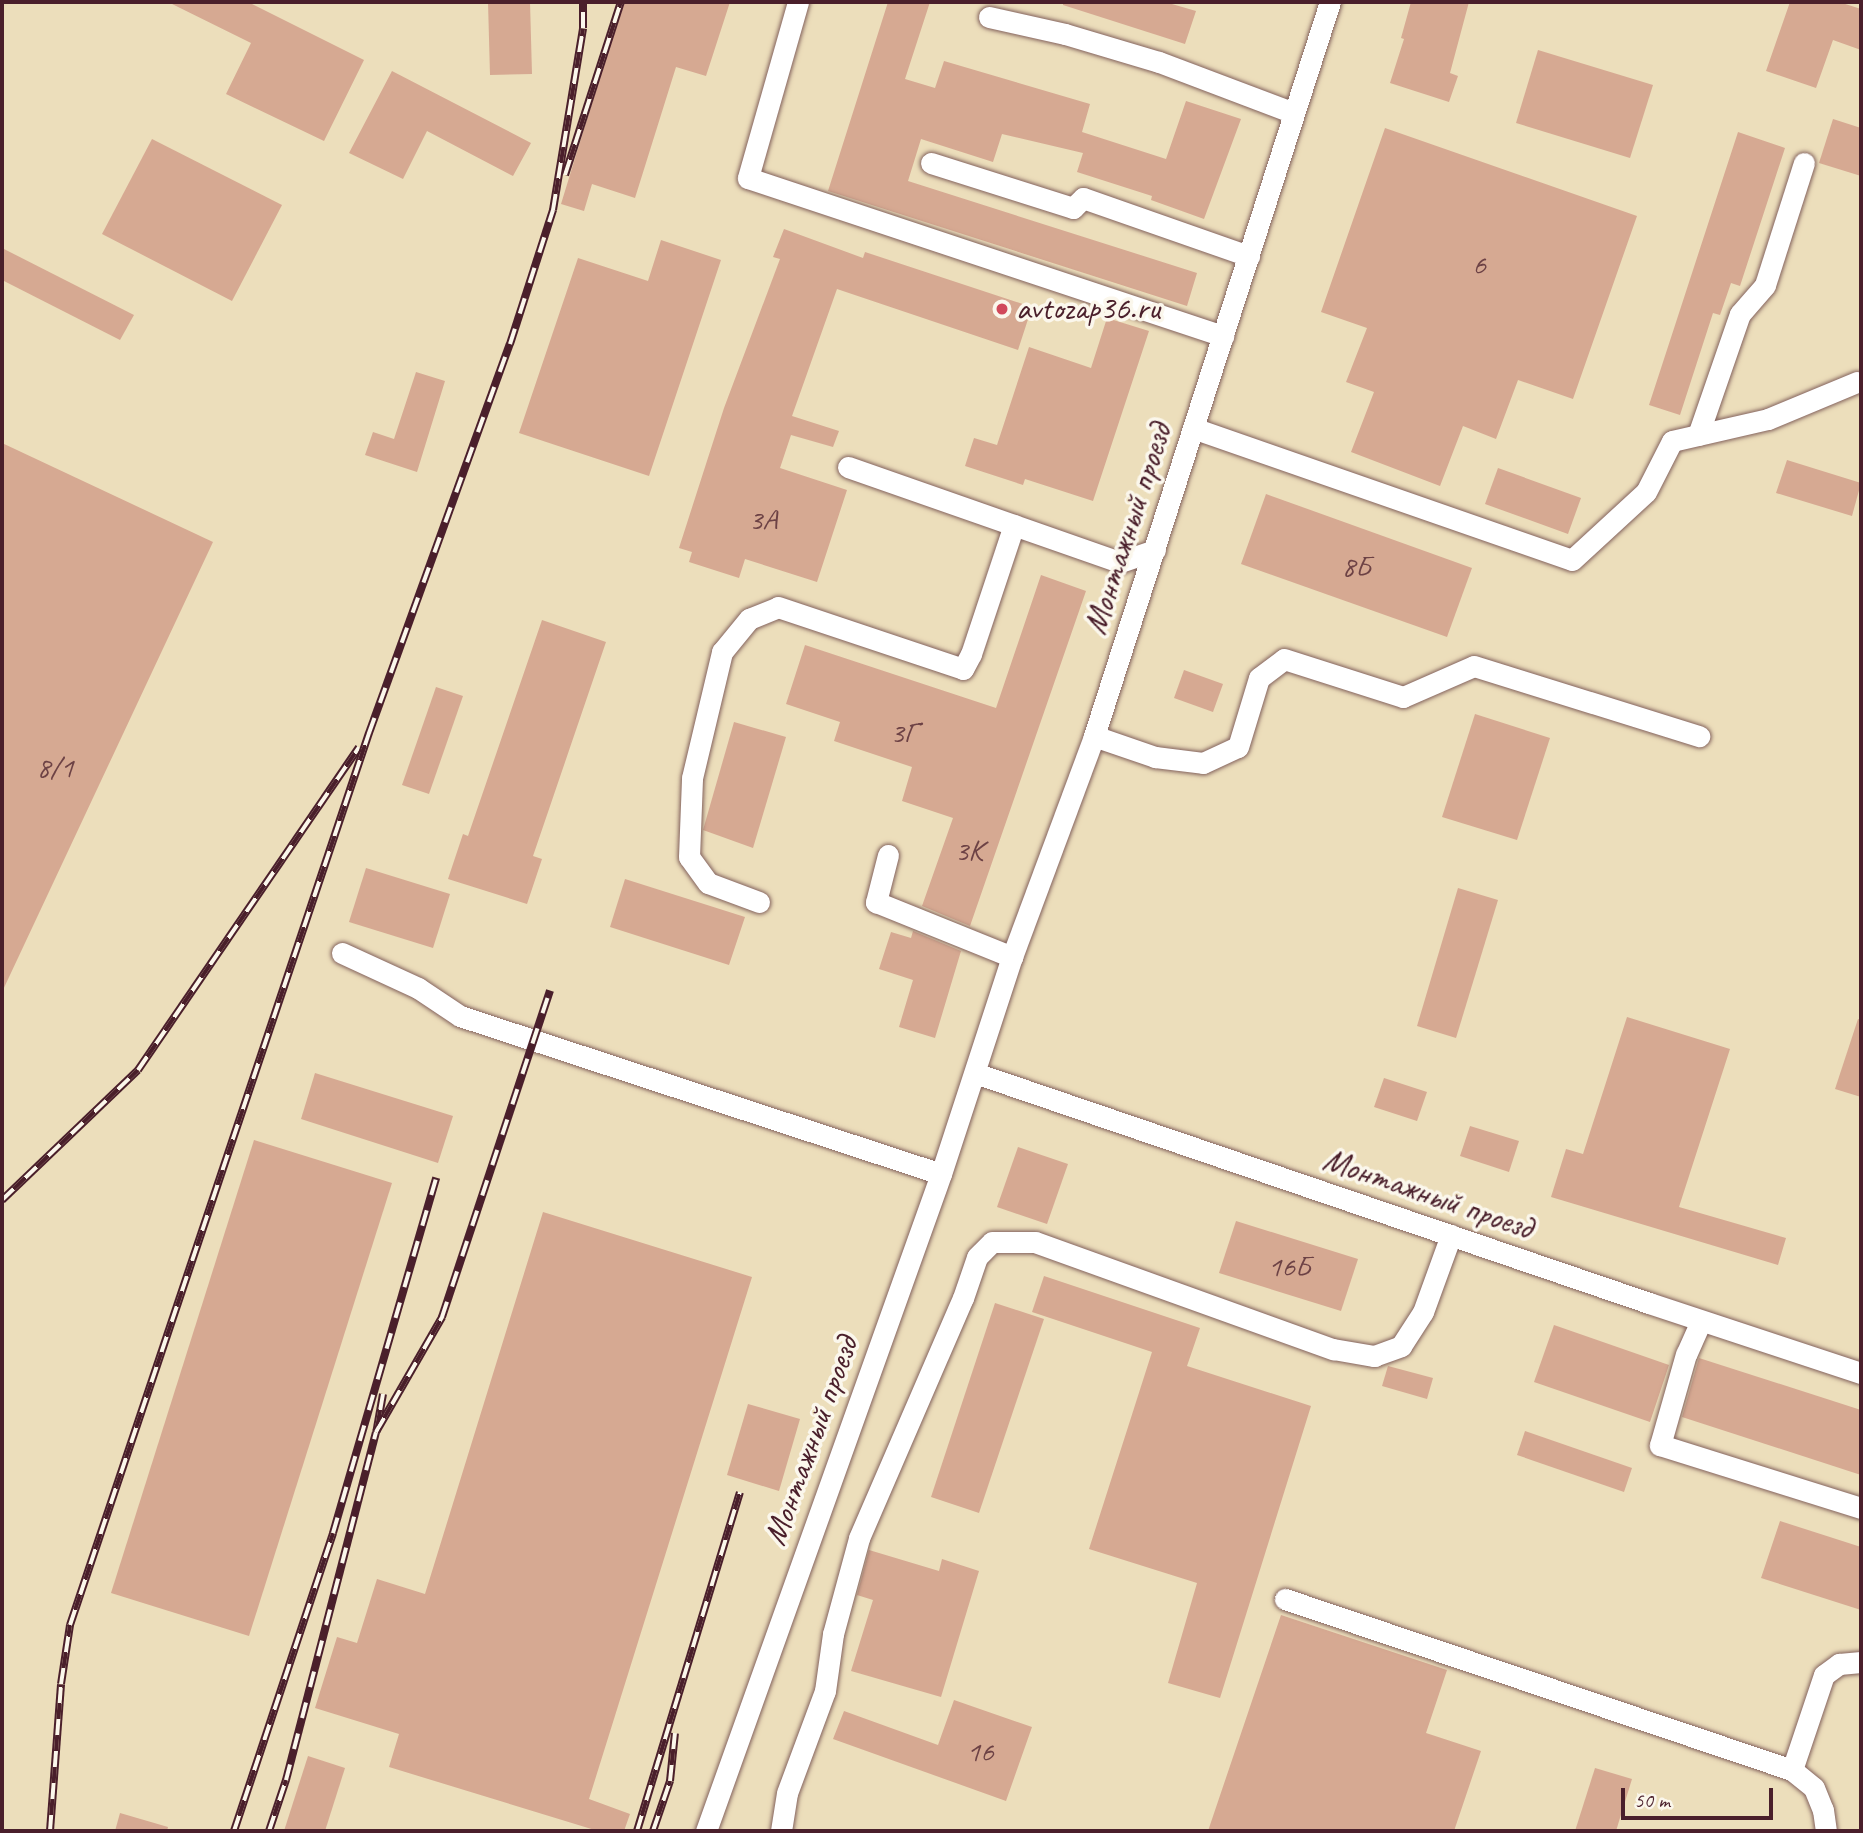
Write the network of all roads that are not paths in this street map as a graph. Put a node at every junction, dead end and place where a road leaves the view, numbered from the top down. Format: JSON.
{"nodes":[{"id":1,"x":798,"y":2,"type":"edge"},
{"id":2,"x":1329,"y":2,"type":"edge"},
{"id":3,"x":989,"y":17,"type":"dead end"},
{"id":4,"x":1294,"y":113,"type":"junction"},
{"id":5,"x":931,"y":163,"type":"dead end"},
{"id":6,"x":1804,"y":163,"type":"dead end"},
{"id":7,"x":1249,"y":256,"type":"junction"},
{"id":8,"x":1223,"y":336,"type":"junction"},
{"id":9,"x":1857,"y":383,"type":"dead end"},
{"id":10,"x":1194,"y":428,"type":"junction"},
{"id":11,"x":1698,"y":435,"type":"junction"},
{"id":12,"x":848,"y":467,"type":"dead end"},
{"id":13,"x":1014,"y":525,"type":"junction"},
{"id":14,"x":1155,"y":550,"type":"junction"},
{"id":15,"x":1094,"y":736,"type":"junction"},
{"id":16,"x":1699,"y":736,"type":"dead end"},
{"id":17,"x":888,"y":855,"type":"dead end"},
{"id":18,"x":759,"y":902,"type":"dead end"},
{"id":19,"x":342,"y":953,"type":"dead end"},
{"id":20,"x":1012,"y":957,"type":"junction"},
{"id":21,"x":975,"y":1073,"type":"junction"},
{"id":22,"x":941,"y":1174,"type":"junction"},
{"id":23,"x":1451,"y":1235,"type":"junction"},
{"id":24,"x":1701,"y":1321,"type":"junction"},
{"id":25,"x":1861,"y":1373,"type":"edge"},
{"id":26,"x":1861,"y":1508,"type":"edge"},
{"id":27,"x":1285,"y":1599,"type":"dead end"},
{"id":28,"x":1861,"y":1662,"type":"edge"},
{"id":29,"x":1791,"y":1770,"type":"junction"},
{"id":30,"x":706,"y":1831,"type":"edge"},
{"id":31,"x":781,"y":1831,"type":"edge"},
{"id":32,"x":1826,"y":1831,"type":"edge"}],
"edges":[{"from":1,"to":8,"type":"street"},
{"from":2,"to":4,"type":"street","name":"Монтажный проезд"},
{"from":3,"to":4,"type":"street"},
{"from":4,"to":7,"type":"street","name":"Монтажный проезд"},
{"from":5,"to":7,"type":"street"},
{"from":6,"to":11,"type":"street"},
{"from":7,"to":8,"type":"street","name":"Монтажный проезд"},
{"from":8,"to":10,"type":"street","name":"Монтажный проезд"},
{"from":9,"to":11,"type":"street"},
{"from":10,"to":11,"type":"street"},
{"from":10,"to":14,"type":"street","name":"Монтажный проезд"},
{"from":12,"to":13,"type":"street"},
{"from":13,"to":14,"type":"street"},
{"from":13,"to":18,"type":"street"},
{"from":14,"to":15,"type":"street","name":"Монтажный проезд"},
{"from":15,"to":16,"type":"street"},
{"from":15,"to":20,"type":"street","name":"Монтажный проезд"},
{"from":17,"to":20,"type":"street"},
{"from":19,"to":22,"type":"street"},
{"from":20,"to":21,"type":"street","name":"Монтажный проезд"},
{"from":21,"to":22,"type":"street","name":"Монтажный проезд"},
{"from":21,"to":23,"type":"street","name":"Монтажный проезд"},
{"from":22,"to":30,"type":"street","name":"Монтажный проезд"},
{"from":23,"to":24,"type":"street","name":"Монтажный проезд"},
{"from":23,"to":31,"type":"street"},
{"from":24,"to":25,"type":"street","name":"Монтажный проезд"},
{"from":24,"to":26,"type":"street"},
{"from":27,"to":29,"type":"street"},
{"from":28,"to":29,"type":"street"},
{"from":29,"to":32,"type":"street"}]}
